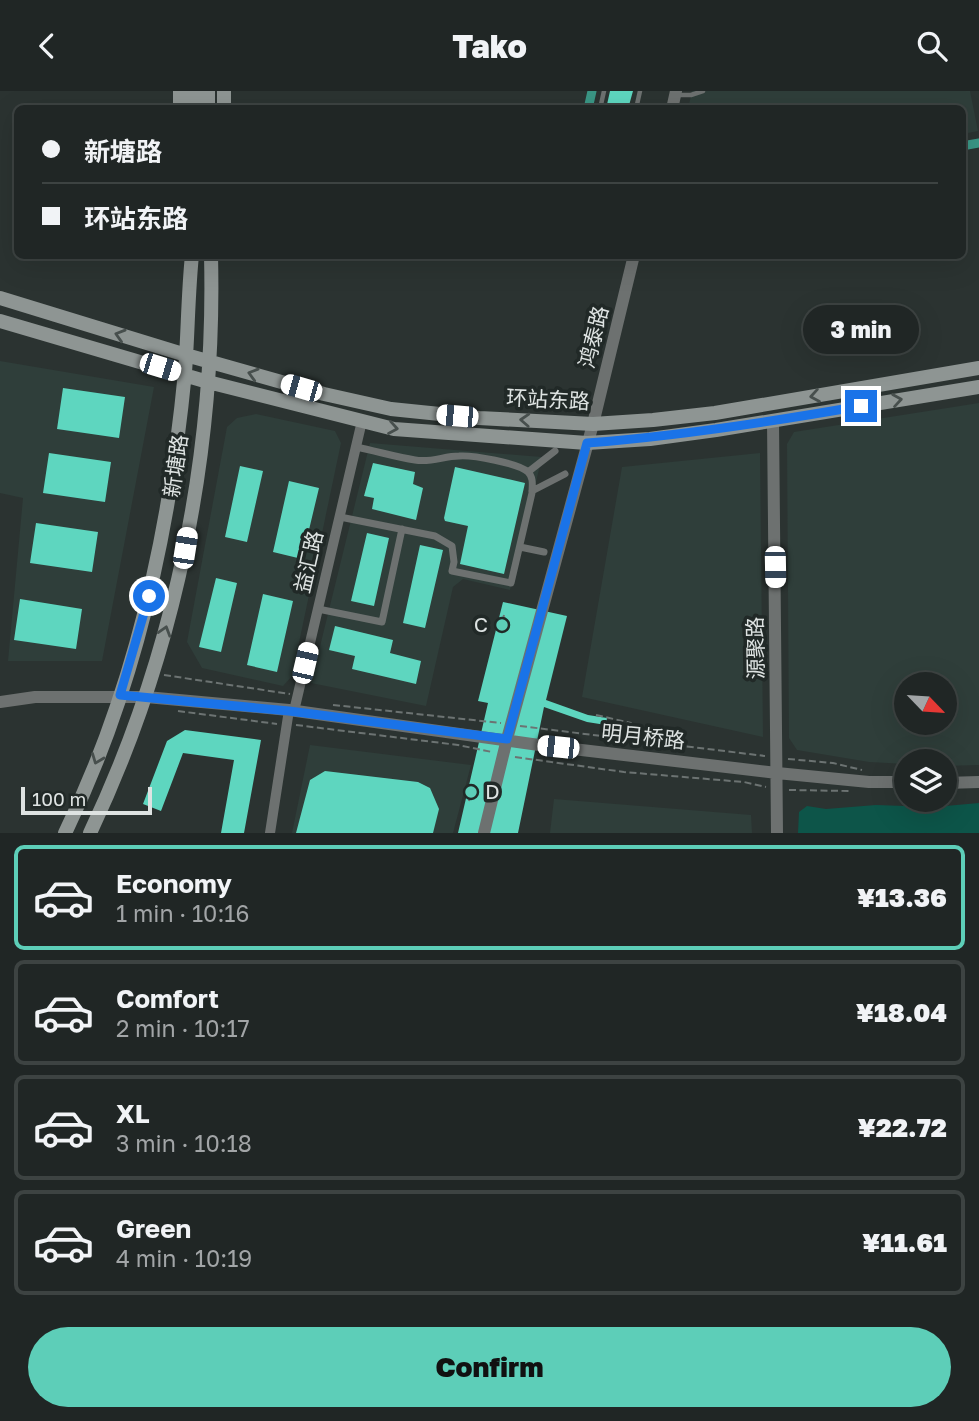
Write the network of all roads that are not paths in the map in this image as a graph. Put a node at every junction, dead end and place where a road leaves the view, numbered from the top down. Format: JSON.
{"nodes":[{"id":1,"x":703,"y":91,"type":"edge"},
{"id":2,"x":674,"y":98,"type":"edge"},
{"id":3,"x":183,"y":259,"type":"edge"},
{"id":4,"x":192,"y":259,"type":"edge"},
{"id":5,"x":211,"y":259,"type":"edge"},
{"id":6,"x":219,"y":259,"type":"edge"},
{"id":7,"x":633,"y":259,"type":"edge"},
{"id":8,"x":0,"y":298,"type":"edge"},
{"id":9,"x":188,"y":301,"type":"junction"},
{"id":10,"x":212,"y":315,"type":"junction"},
{"id":11,"x":0,"y":321,"type":"edge"},
{"id":12,"x":186,"y":355,"type":"junction"},
{"id":13,"x":209,"y":362,"type":"junction"},
{"id":14,"x":979,"y":368,"type":"edge"},
{"id":15,"x":184,"y":374,"type":"junction"},
{"id":16,"x":208,"y":382,"type":"junction"},
{"id":17,"x":979,"y":387,"type":"edge"},
{"id":18,"x":362,"y":421,"type":"junction"},
{"id":19,"x":773,"y":421,"type":"junction"},
{"id":20,"x":593,"y":424,"type":"junction"},
{"id":21,"x":587,"y":443,"type":"junction"},
{"id":22,"x":356,"y":447,"type":"junction"},
{"id":23,"x":555,"y":451,"type":"dead end"},
{"id":24,"x":528,"y":472,"type":"junction"},
{"id":25,"x":565,"y":474,"type":"dead end"},
{"id":26,"x":532,"y":491,"type":"junction"},
{"id":27,"x":340,"y":517,"type":"junction"},
{"id":28,"x":402,"y":529,"type":"junction"},
{"id":29,"x":520,"y":547,"type":"junction"},
{"id":30,"x":544,"y":552,"type":"dead end"},
{"id":31,"x":318,"y":609,"type":"junction"},
{"id":32,"x":120,"y":695,"type":"junction"},
{"id":33,"x":146,"y":697,"type":"junction"},
{"id":34,"x":0,"y":702,"type":"edge"},
{"id":35,"x":292,"y":711,"type":"junction"},
{"id":36,"x":507,"y":739,"type":"junction"},
{"id":37,"x":777,"y":773,"type":"junction"},
{"id":38,"x":894,"y":782,"type":"edge"},
{"id":39,"x":979,"y":782,"type":"edge"},
{"id":40,"x":957,"y":783,"type":"edge"},
{"id":41,"x":65,"y":833,"type":"edge"},
{"id":42,"x":90,"y":833,"type":"edge"},
{"id":43,"x":271,"y":833,"type":"edge"},
{"id":44,"x":484,"y":833,"type":"edge"},
{"id":45,"x":777,"y":833,"type":"edge"}],
"edges":[{"from":1,"to":2,"type":"lane"},
{"from":3,"to":9,"type":"main road"},
{"from":4,"to":9,"type":"main road","name":"新塘路"},
{"from":5,"to":10,"type":"main road","name":"新塘路"},
{"from":6,"to":10,"type":"main road"},
{"from":7,"to":20,"type":"street","name":"鸿泰路"},
{"from":12,"to":8,"type":"main road","name":"环站东路","one_way":true},
{"from":9,"to":12,"type":"main road","name":"新塘路"},
{"from":10,"to":13,"type":"main road","name":"新塘路"},
{"from":11,"to":15,"type":"main road","name":"环站东路"},
{"from":12,"to":13,"type":"main road","name":"环站东路"},
{"from":12,"to":15,"type":"main road","name":"新塘路"},
{"from":13,"to":16,"type":"main road","name":"新塘路"},
{"from":20,"to":13,"type":"main road","name":"环站东路","one_way":true},
{"from":14,"to":20,"type":"main road","name":"环站东路","one_way":true},
{"from":15,"to":16,"type":"main road","name":"环站东路"},
{"from":15,"to":32,"type":"main road","name":"新塘路"},
{"from":16,"to":18,"type":"main road","name":"环站东路"},
{"from":33,"to":16,"type":"main road","name":"新塘路","one_way":true},
{"from":19,"to":17,"type":"main road","name":"环站东路","one_way":true},
{"from":18,"to":21,"type":"main road","name":"环站东路","one_way":true},
{"from":18,"to":22,"type":"street","name":"益汇路"},
{"from":19,"to":21,"type":"main road","name":"环站东路"},
{"from":19,"to":37,"type":"street","name":"源聚路"},
{"from":20,"to":21,"type":"street","name":"鸿泰路"},
{"from":21,"to":36,"type":"street","name":"鸿泰路"},
{"from":22,"to":24,"type":"street"},
{"from":22,"to":27,"type":"street","name":"益汇路"},
{"from":23,"to":24,"type":"street"},
{"from":24,"to":26,"type":"street"},
{"from":25,"to":26,"type":"street"},
{"from":26,"to":29,"type":"street"},
{"from":27,"to":28,"type":"street"},
{"from":27,"to":31,"type":"street","name":"益汇路"},
{"from":28,"to":29,"type":"street"},
{"from":28,"to":31,"type":"street"},
{"from":29,"to":30,"type":"street"},
{"from":31,"to":35,"type":"street","name":"益汇路"},
{"from":32,"to":33,"type":"street","name":"明月桥路"},
{"from":32,"to":34,"type":"street","name":"明月桥路"},
{"from":32,"to":41,"type":"main road","name":"新塘路","one_way":true},
{"from":33,"to":35,"type":"street","name":"明月桥路"},
{"from":33,"to":42,"type":"main road","name":"新塘路"},
{"from":35,"to":36,"type":"street","name":"明月桥路"},
{"from":35,"to":43,"type":"street","name":"益汇路"},
{"from":36,"to":37,"type":"street","name":"明月桥路"},
{"from":36,"to":44,"type":"street","name":"鸿泰路"},
{"from":37,"to":38,"type":"street","name":"明月桥路"},
{"from":37,"to":45,"type":"street","name":"源聚路"},
{"from":39,"to":40,"type":"street"}]}
